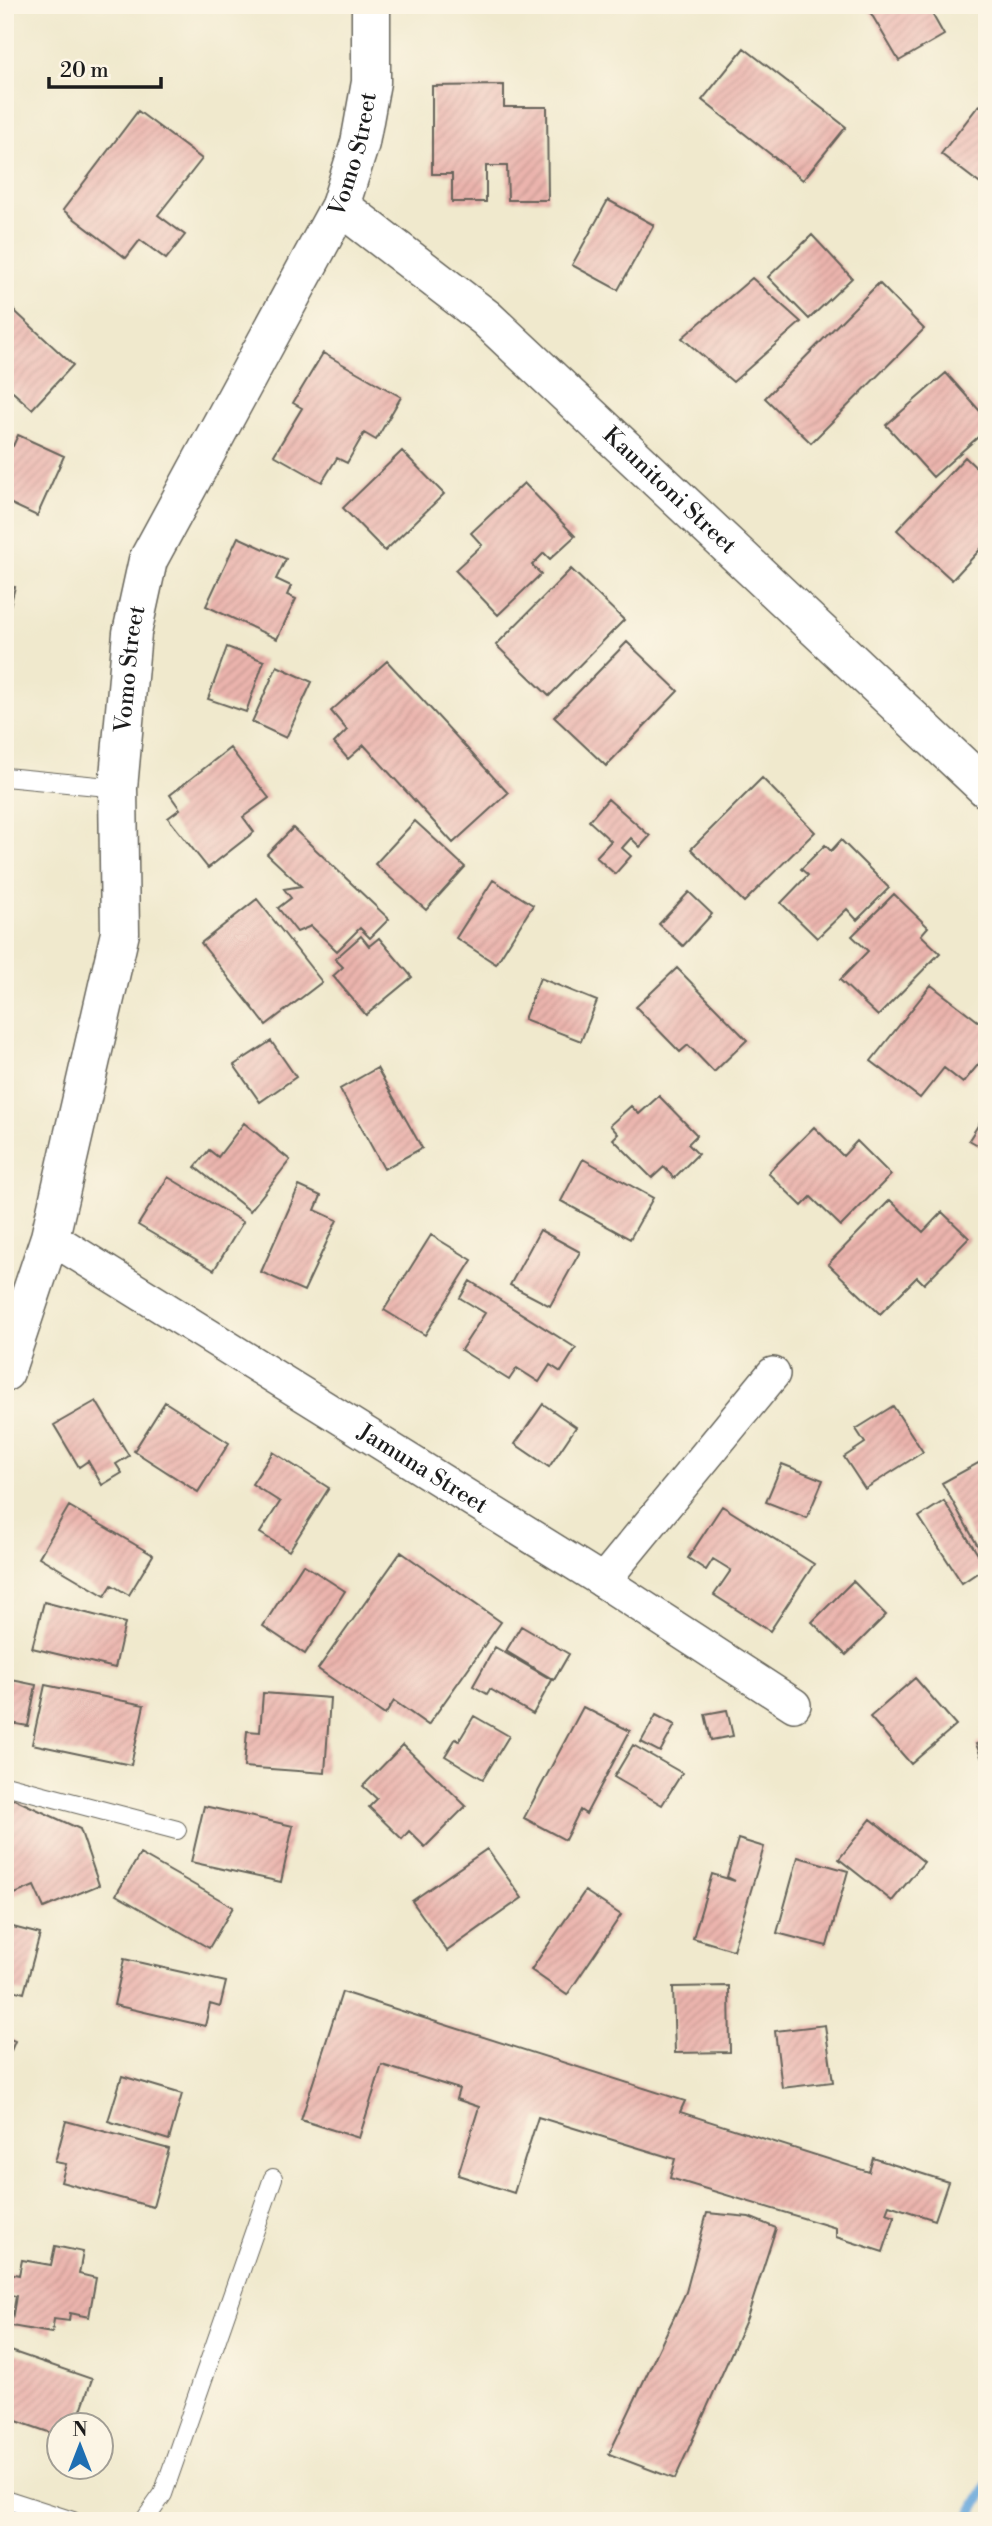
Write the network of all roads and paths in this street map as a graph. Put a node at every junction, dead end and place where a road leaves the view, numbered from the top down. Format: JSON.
{"nodes":[{"id":1,"x":371,"y":5,"type":"edge"},
{"id":2,"x":340,"y":206,"type":"junction"},
{"id":3,"x":5,"y":778,"type":"edge"},
{"id":4,"x":118,"y":788,"type":"junction"},
{"id":5,"x":987,"y":789,"type":"edge"},
{"id":6,"x":50,"y":1237,"type":"junction"},
{"id":7,"x":5,"y":1372,"type":"edge"},
{"id":8,"x":773,"y":1374,"type":"dead end"},
{"id":9,"x":603,"y":1581,"type":"junction"},
{"id":10,"x":793,"y":1706,"type":"dead end"},
{"id":11,"x":5,"y":1785,"type":"edge"},
{"id":12,"x":177,"y":1830,"type":"dead end"},
{"id":13,"x":273,"y":2178,"type":"dead end"},
{"id":14,"x":5,"y":2499,"type":"edge"},
{"id":15,"x":73,"y":2521,"type":"edge"},
{"id":16,"x":144,"y":2521,"type":"edge"}],
"edges":[{"from":1,"to":2,"type":"main road","name":"Vomo Street"},
{"from":2,"to":4,"type":"main road","name":"Vomo Street"},
{"from":2,"to":5,"type":"main road","name":"Kaunitoni Street"},
{"from":3,"to":4,"type":"lane"},
{"from":4,"to":6,"type":"main road","name":"Vomo Street"},
{"from":6,"to":7,"type":"main road","name":"Vomo Street"},
{"from":6,"to":9,"type":"street","name":"Jamuna Street"},
{"from":8,"to":9,"type":"street"},
{"from":9,"to":10,"type":"street","name":"Jamuna Street"},
{"from":11,"to":12,"type":"lane"},
{"from":13,"to":16,"type":"lane"},
{"from":14,"to":15,"type":"lane"}]}
